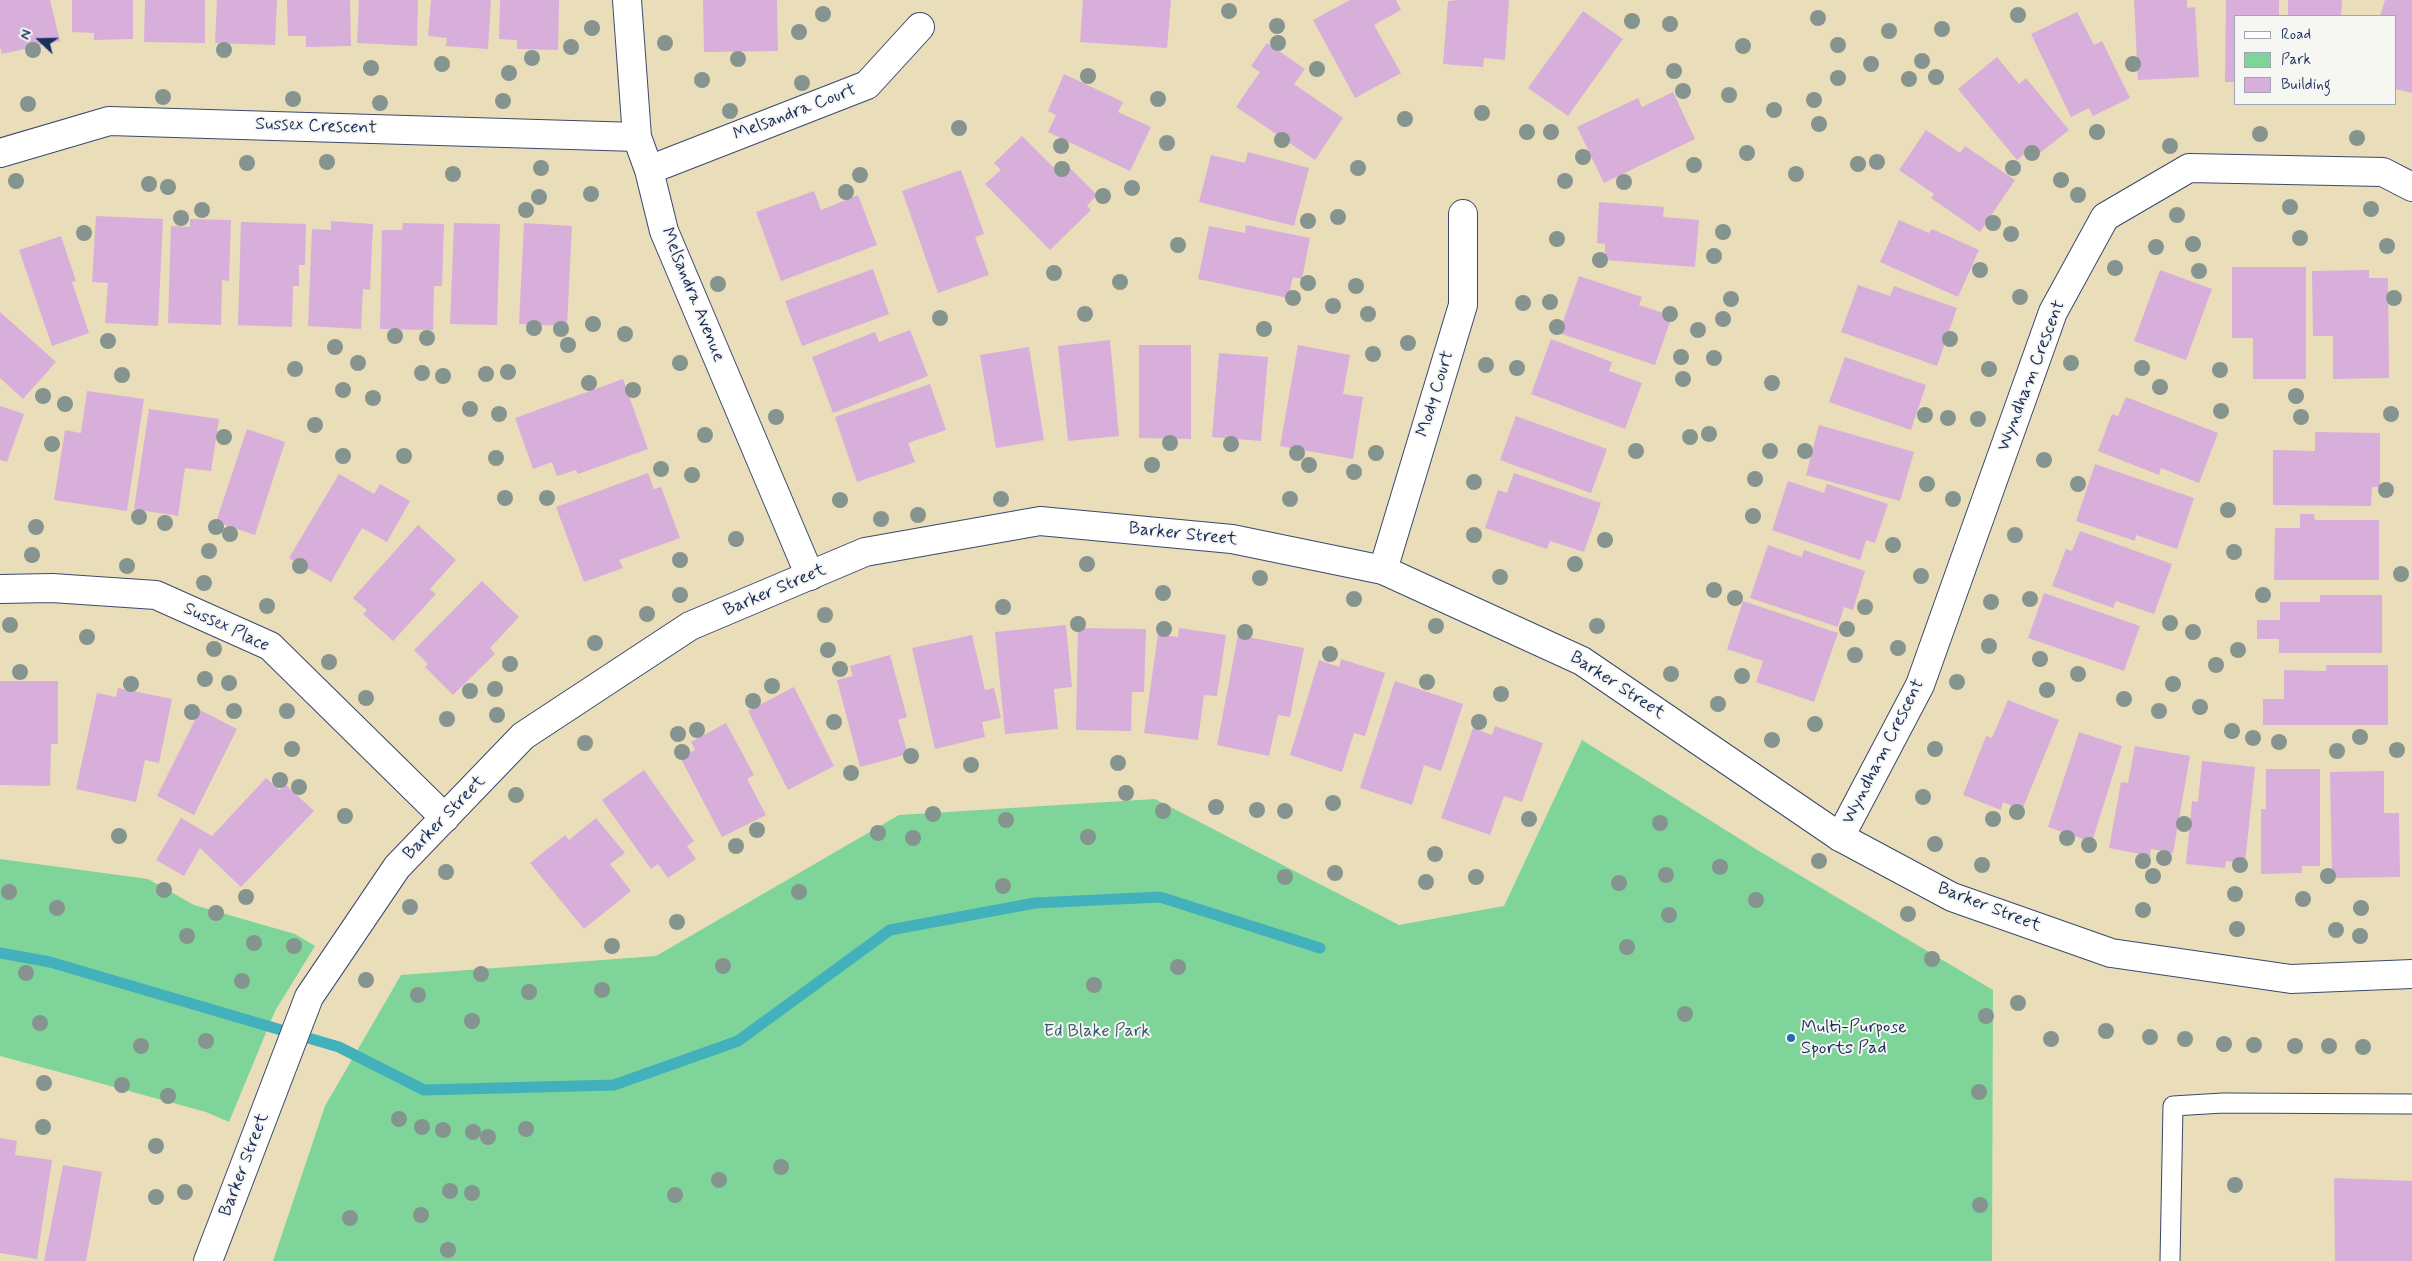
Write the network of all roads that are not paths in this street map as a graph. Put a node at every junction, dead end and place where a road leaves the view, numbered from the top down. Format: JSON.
{"nodes":[{"id":1,"x":628,"y":0,"type":"edge"},
{"id":2,"x":920,"y":27,"type":"dead end"},
{"id":3,"x":637,"y":137,"type":"junction"},
{"id":4,"x":0,"y":153,"type":"edge"},
{"id":5,"x":650,"y":170,"type":"junction"},
{"id":6,"x":2412,"y":187,"type":"edge"},
{"id":7,"x":1463,"y":214,"type":"dead end"},
{"id":8,"x":1383,"y":570,"type":"junction"},
{"id":9,"x":810,"y":576,"type":"junction"},
{"id":10,"x":0,"y":589,"type":"edge"},
{"id":11,"x":445,"y":818,"type":"junction"},
{"id":12,"x":1840,"y":837,"type":"junction"},
{"id":13,"x":2412,"y":974,"type":"edge"},
{"id":14,"x":2412,"y":1104,"type":"edge"},
{"id":15,"x":208,"y":1261,"type":"edge"},
{"id":16,"x":2170,"y":1261,"type":"edge"}],
"edges":[{"from":1,"to":3,"type":"street","name":"Melsandra Avenue"},
{"from":2,"to":5,"type":"street","name":"Melsandra Court"},
{"from":3,"to":4,"type":"street","name":"Sussex Crescent"},
{"from":3,"to":5,"type":"street","name":"Melsandra Avenue"},
{"from":5,"to":9,"type":"street","name":"Melsandra Avenue"},
{"from":6,"to":12,"type":"street","name":"Wyndham Crescent"},
{"from":7,"to":8,"type":"street","name":"Mody Court"},
{"from":8,"to":9,"type":"street","name":"Barker Street"},
{"from":8,"to":12,"type":"street","name":"Barker Street"},
{"from":9,"to":11,"type":"street","name":"Barker Street"},
{"from":10,"to":11,"type":"street","name":"Sussex Place"},
{"from":11,"to":15,"type":"street","name":"Barker Street"},
{"from":12,"to":13,"type":"street","name":"Barker Street"},
{"from":14,"to":16,"type":"lane"}]}
